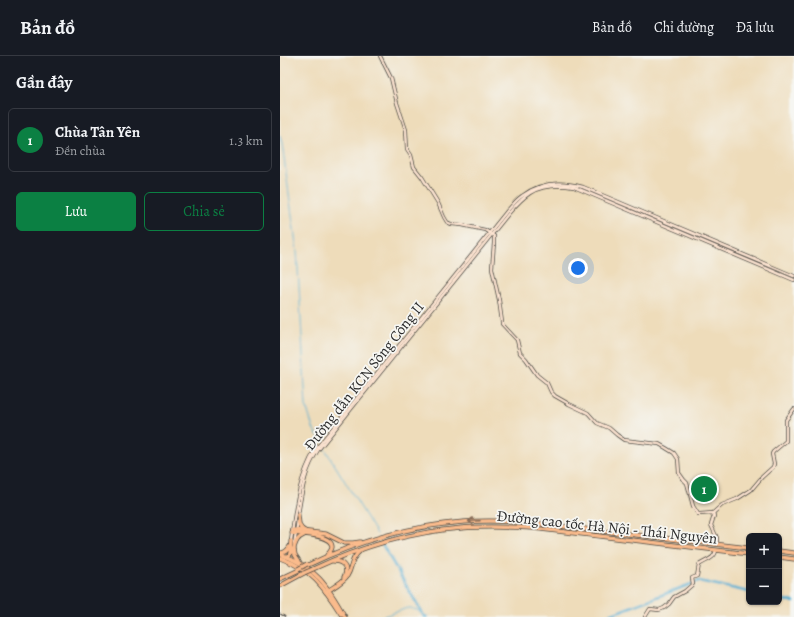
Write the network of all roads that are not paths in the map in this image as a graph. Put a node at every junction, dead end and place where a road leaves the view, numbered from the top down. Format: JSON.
{"nodes":[{"id":1,"x":380,"y":56,"type":"edge"},
{"id":2,"x":593,"y":193,"type":"junction"},
{"id":3,"x":491,"y":234,"type":"junction"},
{"id":4,"x":794,"y":276,"type":"edge"},
{"id":5,"x":794,"y":280,"type":"edge"},
{"id":6,"x":794,"y":409,"type":"edge"},
{"id":7,"x":306,"y":469,"type":"junction"},
{"id":8,"x":713,"y":512,"type":"junction"},
{"id":9,"x":298,"y":515,"type":"junction"},
{"id":10,"x":294,"y":532,"type":"junction"},
{"id":11,"x":308,"y":533,"type":"junction"},
{"id":12,"x":384,"y":536,"type":"junction"},
{"id":13,"x":395,"y":539,"type":"junction"},
{"id":14,"x":291,"y":541,"type":"junction"},
{"id":15,"x":717,"y":543,"type":"dead end"},
{"id":16,"x":746,"y":548,"type":"edge"},
{"id":17,"x":294,"y":549,"type":"junction"},
{"id":18,"x":716,"y":550,"type":"dead end"},
{"id":19,"x":782,"y":552,"type":"edge"},
{"id":20,"x":794,"y":553,"type":"edge"},
{"id":21,"x":290,"y":554,"type":"junction"},
{"id":22,"x":746,"y":554,"type":"edge"},
{"id":23,"x":280,"y":556,"type":"edge"},
{"id":24,"x":286,"y":556,"type":"junction"},
{"id":25,"x":782,"y":557,"type":"edge"},
{"id":26,"x":292,"y":559,"type":"junction"},
{"id":27,"x":794,"y":559,"type":"edge"},
{"id":28,"x":307,"y":565,"type":"junction"},
{"id":29,"x":298,"y":568,"type":"junction"},
{"id":30,"x":313,"y":570,"type":"junction"},
{"id":31,"x":282,"y":578,"type":"edge"},
{"id":32,"x":280,"y":586,"type":"edge"},
{"id":33,"x":333,"y":586,"type":"junction"},
{"id":34,"x":327,"y":590,"type":"junction"},
{"id":35,"x":338,"y":604,"type":"junction"},
{"id":36,"x":343,"y":617,"type":"edge"},
{"id":37,"x":645,"y":617,"type":"edge"}],
"edges":[{"from":1,"to":3,"type":"street"},
{"from":2,"to":3,"type":"street","name":"Đường dẫn KCN Sông Công II"},
{"from":2,"to":4,"type":"street"},
{"from":2,"to":5,"type":"street"},
{"from":3,"to":7,"type":"street","name":"Đường dẫn KCN Sông Công II"},
{"from":3,"to":8,"type":"street"},
{"from":6,"to":8,"type":"street"},
{"from":7,"to":9,"type":"street","name":"Đường dẫn KCN Sông Công II"},
{"from":7,"to":10,"type":"street","name":"Đường dẫn KCN Sông Công II"},
{"from":8,"to":15,"type":"street"},
{"from":9,"to":10,"type":"street","name":"Đường dẫn KCN Sông Công II"},
{"from":9,"to":11,"type":"highway"},
{"from":10,"to":11,"type":"highway"},
{"from":10,"to":14,"type":"street","name":"Đường dẫn KCN Sông Công II"},
{"from":10,"to":17,"type":"street","name":"Đường dẫn KCN Sông Công II"},
{"from":11,"to":12,"type":"highway"},
{"from":11,"to":17,"type":"highway"},
{"from":11,"to":28,"type":"highway"},
{"from":16,"to":12,"type":"highway","name":"Đường cao tốc Hà Nội - Thái Nguyên","one_way":true},
{"from":12,"to":28,"type":"highway","name":"Đường cao tốc Hà Nội - Thái Nguyên"},
{"from":13,"to":22,"type":"highway","name":"Đường cao tốc Hà Nội - Thái Nguyên"},
{"from":13,"to":30,"type":"highway","name":"Đường cao tốc Hà Nội - Thái Nguyên"},
{"from":13,"to":33,"type":"highway"},
{"from":14,"to":21,"type":"highway"},
{"from":14,"to":23,"type":"highway"},
{"from":17,"to":21,"type":"highway"},
{"from":17,"to":28,"type":"highway"},
{"from":18,"to":37,"type":"street"},
{"from":19,"to":20,"type":"highway"},
{"from":21,"to":24,"type":"highway"},
{"from":21,"to":26,"type":"highway"},
{"from":23,"to":24,"type":"highway"},
{"from":23,"to":29,"type":"highway"},
{"from":24,"to":26,"type":"highway"},
{"from":25,"to":27,"type":"highway"},
{"from":26,"to":28,"type":"highway"},
{"from":26,"to":29,"type":"highway"},
{"from":28,"to":29,"type":"highway","name":"Đường cao tốc Hà Nội - Thái Nguyên","bridge":true},
{"from":28,"to":30,"type":"highway"},
{"from":29,"to":31,"type":"highway","name":"Đường cao tốc Hà Nội - Thái Nguyên"},
{"from":29,"to":34,"type":"highway"},
{"from":30,"to":32,"type":"highway","name":"Đường cao tốc Hà Nội - Thái Nguyên","bridge":true},
{"from":30,"to":33,"type":"highway"},
{"from":30,"to":33,"type":"highway"},
{"from":30,"to":34,"type":"highway"},
{"from":33,"to":34,"type":"highway"},
{"from":33,"to":35,"type":"highway"},
{"from":34,"to":35,"type":"highway"},
{"from":34,"to":36,"type":"highway"},
{"from":35,"to":36,"type":"highway"}]}
